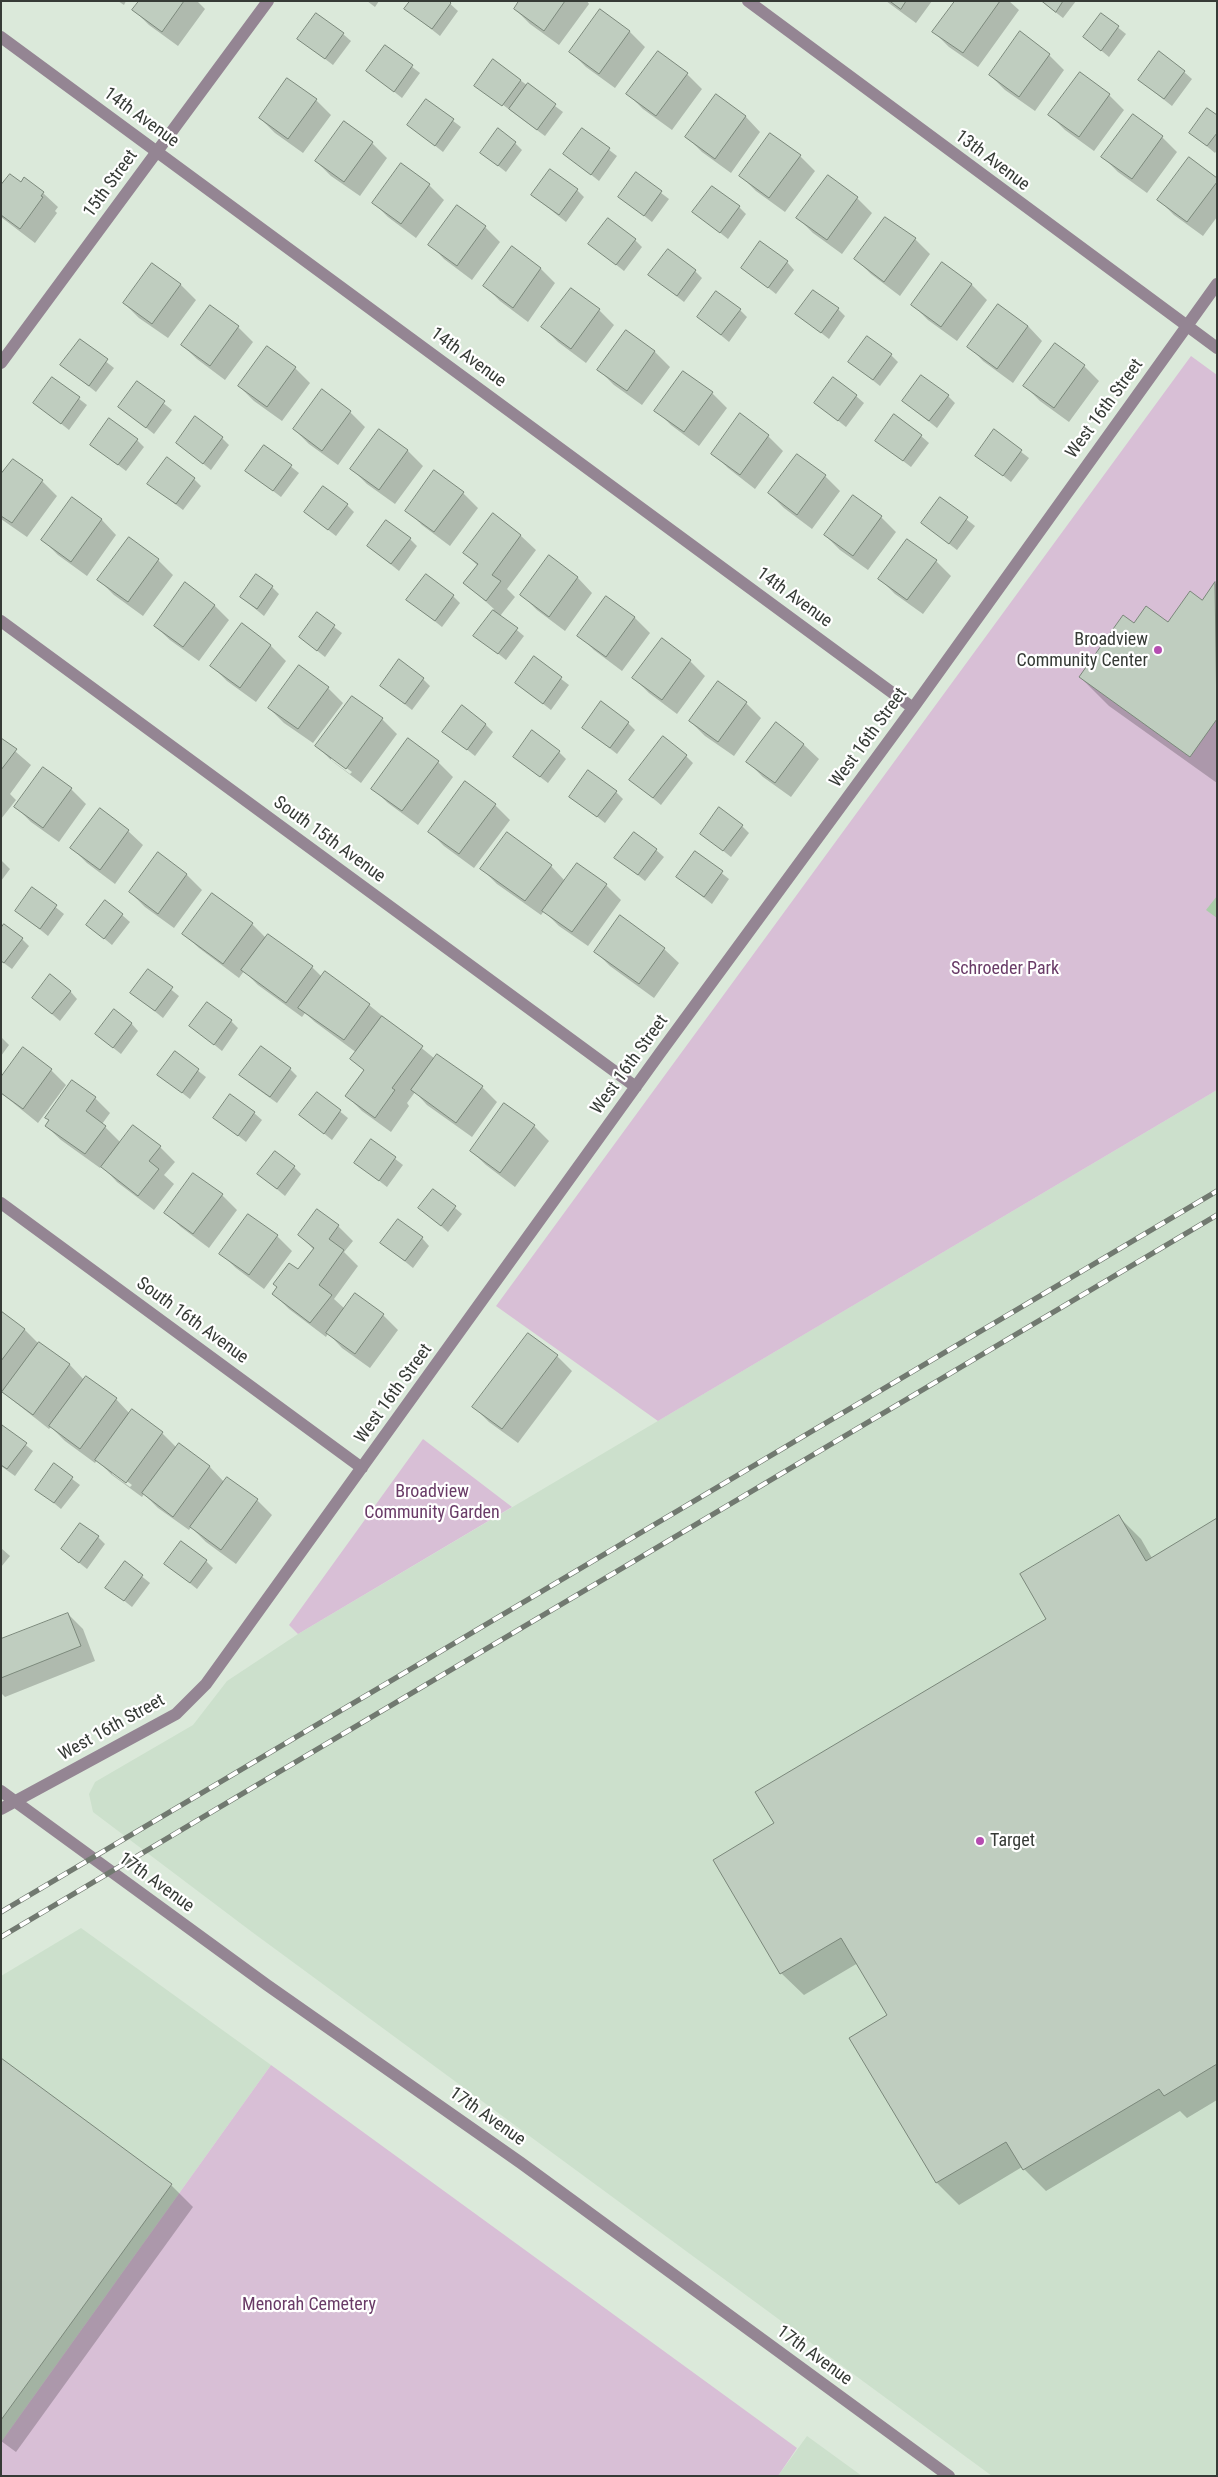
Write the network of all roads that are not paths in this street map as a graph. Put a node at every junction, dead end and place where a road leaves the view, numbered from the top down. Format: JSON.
{"nodes":[{"id":1,"x":268,"y":1,"type":"edge"},
{"id":2,"x":748,"y":1,"type":"edge"},
{"id":3,"x":1,"y":37,"type":"edge"},
{"id":4,"x":157,"y":151,"type":"junction"},
{"id":5,"x":1217,"y":284,"type":"edge"},
{"id":6,"x":1186,"y":326,"type":"junction"},
{"id":7,"x":1217,"y":348,"type":"edge"},
{"id":8,"x":1,"y":363,"type":"edge"},
{"id":9,"x":1,"y":621,"type":"edge"},
{"id":10,"x":913,"y":708,"type":"junction"},
{"id":11,"x":636,"y":1087,"type":"junction"},
{"id":12,"x":1,"y":1203,"type":"edge"},
{"id":13,"x":362,"y":1468,"type":"junction"},
{"id":14,"x":1,"y":1791,"type":"edge"},
{"id":15,"x":15,"y":1801,"type":"junction"},
{"id":16,"x":1,"y":1809,"type":"edge"},
{"id":17,"x":949,"y":2476,"type":"edge"}],
"edges":[{"from":1,"to":4,"type":"street","name":"15th Street"},
{"from":2,"to":6,"type":"street","name":"13th Avenue"},
{"from":3,"to":4,"type":"street","name":"14th Avenue"},
{"from":4,"to":8,"type":"street","name":"15th Street"},
{"from":4,"to":10,"type":"street","name":"14th Avenue"},
{"from":5,"to":6,"type":"street","name":"West 16th Street"},
{"from":6,"to":7,"type":"street","name":"13th Avenue"},
{"from":6,"to":10,"type":"street","name":"West 16th Street"},
{"from":9,"to":11,"type":"street","name":"South 15th Avenue"},
{"from":10,"to":11,"type":"street","name":"West 16th Street"},
{"from":11,"to":13,"type":"street","name":"West 16th Street"},
{"from":12,"to":13,"type":"street","name":"South 16th Avenue"},
{"from":13,"to":15,"type":"street","name":"West 16th Street"},
{"from":14,"to":15,"type":"street","name":"17th Avenue"},
{"from":15,"to":16,"type":"street","name":"West 16th Street"},
{"from":15,"to":17,"type":"street","name":"17th Avenue"}]}
